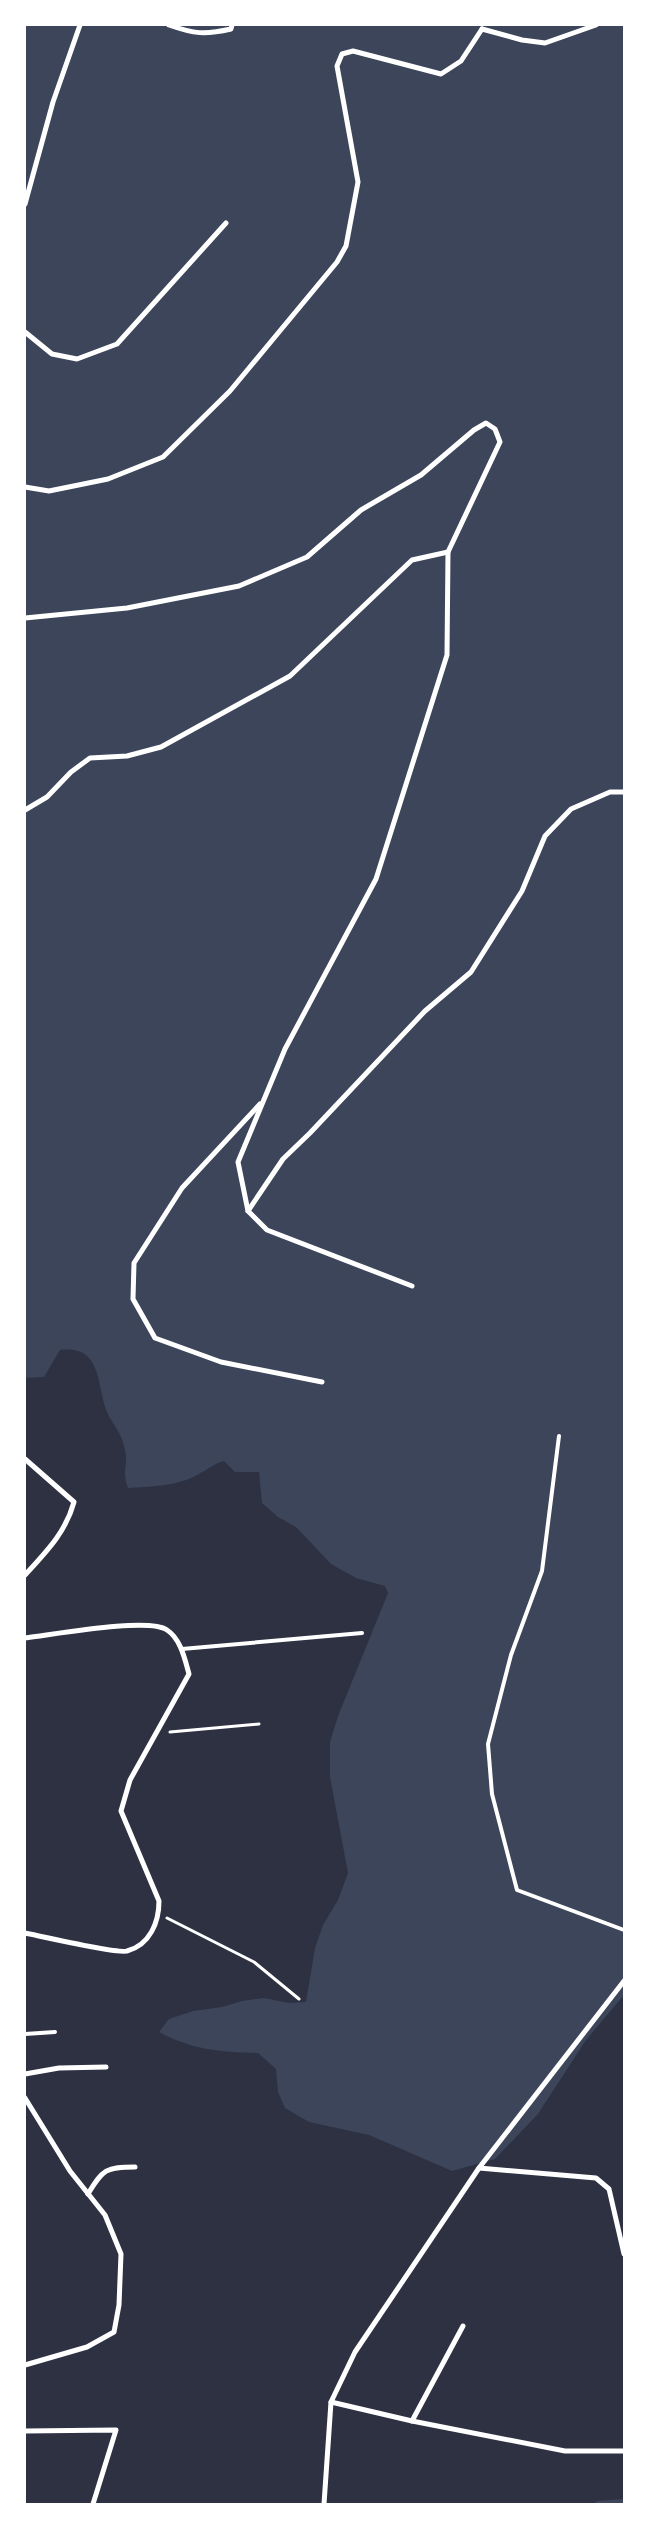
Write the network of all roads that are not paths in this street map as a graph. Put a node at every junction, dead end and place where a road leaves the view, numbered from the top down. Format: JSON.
{"nodes":[{"id":1,"x":80,"y":25,"type":"edge"},
{"id":2,"x":169,"y":25,"type":"edge"},
{"id":3,"x":232,"y":25,"type":"edge"},
{"id":4,"x":596,"y":25,"type":"edge"},
{"id":5,"x":480,"y":27,"type":"edge"},
{"id":6,"x":25,"y":204,"type":"edge"},
{"id":7,"x":226,"y":223,"type":"dead end"},
{"id":8,"x":25,"y":332,"type":"edge"},
{"id":9,"x":25,"y":487,"type":"edge"},
{"id":10,"x":448,"y":552,"type":"junction"},
{"id":11,"x":25,"y":618,"type":"edge"},
{"id":12,"x":624,"y":792,"type":"edge"},
{"id":13,"x":25,"y":810,"type":"edge"},
{"id":14,"x":264,"y":1100,"type":"junction"},
{"id":15,"x":248,"y":1211,"type":"junction"},
{"id":16,"x":412,"y":1286,"type":"dead end"},
{"id":17,"x":322,"y":1382,"type":"dead end"},
{"id":18,"x":559,"y":1436,"type":"dead end"},
{"id":19,"x":25,"y":1459,"type":"edge"},
{"id":20,"x":25,"y":1575,"type":"edge"},
{"id":21,"x":362,"y":1633,"type":"dead end"},
{"id":22,"x":25,"y":1638,"type":"edge"},
{"id":23,"x":182,"y":1649,"type":"junction"},
{"id":24,"x":624,"y":1930,"type":"edge"},
{"id":25,"x":25,"y":1933,"type":"edge"},
{"id":26,"x":624,"y":1981,"type":"edge"},
{"id":27,"x":55,"y":2032,"type":"dead end"},
{"id":28,"x":25,"y":2034,"type":"edge"},
{"id":29,"x":106,"y":2067,"type":"dead end"},
{"id":30,"x":25,"y":2074,"type":"edge"},
{"id":31,"x":25,"y":2098,"type":"edge"},
{"id":32,"x":135,"y":2167,"type":"dead end"},
{"id":33,"x":479,"y":2168,"type":"junction"},
{"id":34,"x":88,"y":2194,"type":"junction"},
{"id":35,"x":624,"y":2254,"type":"edge"},
{"id":36,"x":463,"y":2326,"type":"dead end"},
{"id":37,"x":25,"y":2365,"type":"edge"},
{"id":38,"x":331,"y":2402,"type":"junction"},
{"id":39,"x":412,"y":2421,"type":"junction"},
{"id":40,"x":25,"y":2431,"type":"edge"},
{"id":41,"x":624,"y":2451,"type":"edge"},
{"id":42,"x":93,"y":2504,"type":"edge"},
{"id":43,"x":324,"y":2504,"type":"edge"}],
"edges":[{"from":1,"to":6,"type":"street"},
{"from":2,"to":3,"type":"street"},
{"from":4,"to":5,"type":"street"},
{"from":5,"to":9,"type":"street"},
{"from":7,"to":8,"type":"street"},
{"from":10,"to":11,"type":"street"},
{"from":10,"to":13,"type":"street"},
{"from":10,"to":14,"type":"street"},
{"from":12,"to":15,"type":"street"},
{"from":14,"to":15,"type":"street"},
{"from":14,"to":17,"type":"street"},
{"from":15,"to":16,"type":"street"},
{"from":18,"to":24,"type":"lane"},
{"from":19,"to":20,"type":"street"},
{"from":21,"to":23,"type":"lane"},
{"from":22,"to":23,"type":"street"},
{"from":23,"to":25,"type":"street"},
{"from":26,"to":33,"type":"street"},
{"from":27,"to":28,"type":"lane"},
{"from":29,"to":30,"type":"street"},
{"from":31,"to":34,"type":"street"},
{"from":32,"to":34,"type":"street"},
{"from":33,"to":35,"type":"street"},
{"from":33,"to":38,"type":"street"},
{"from":34,"to":37,"type":"street"},
{"from":36,"to":39,"type":"street"},
{"from":38,"to":39,"type":"street"},
{"from":38,"to":43,"type":"street"},
{"from":39,"to":41,"type":"street"},
{"from":40,"to":42,"type":"street"}]}
